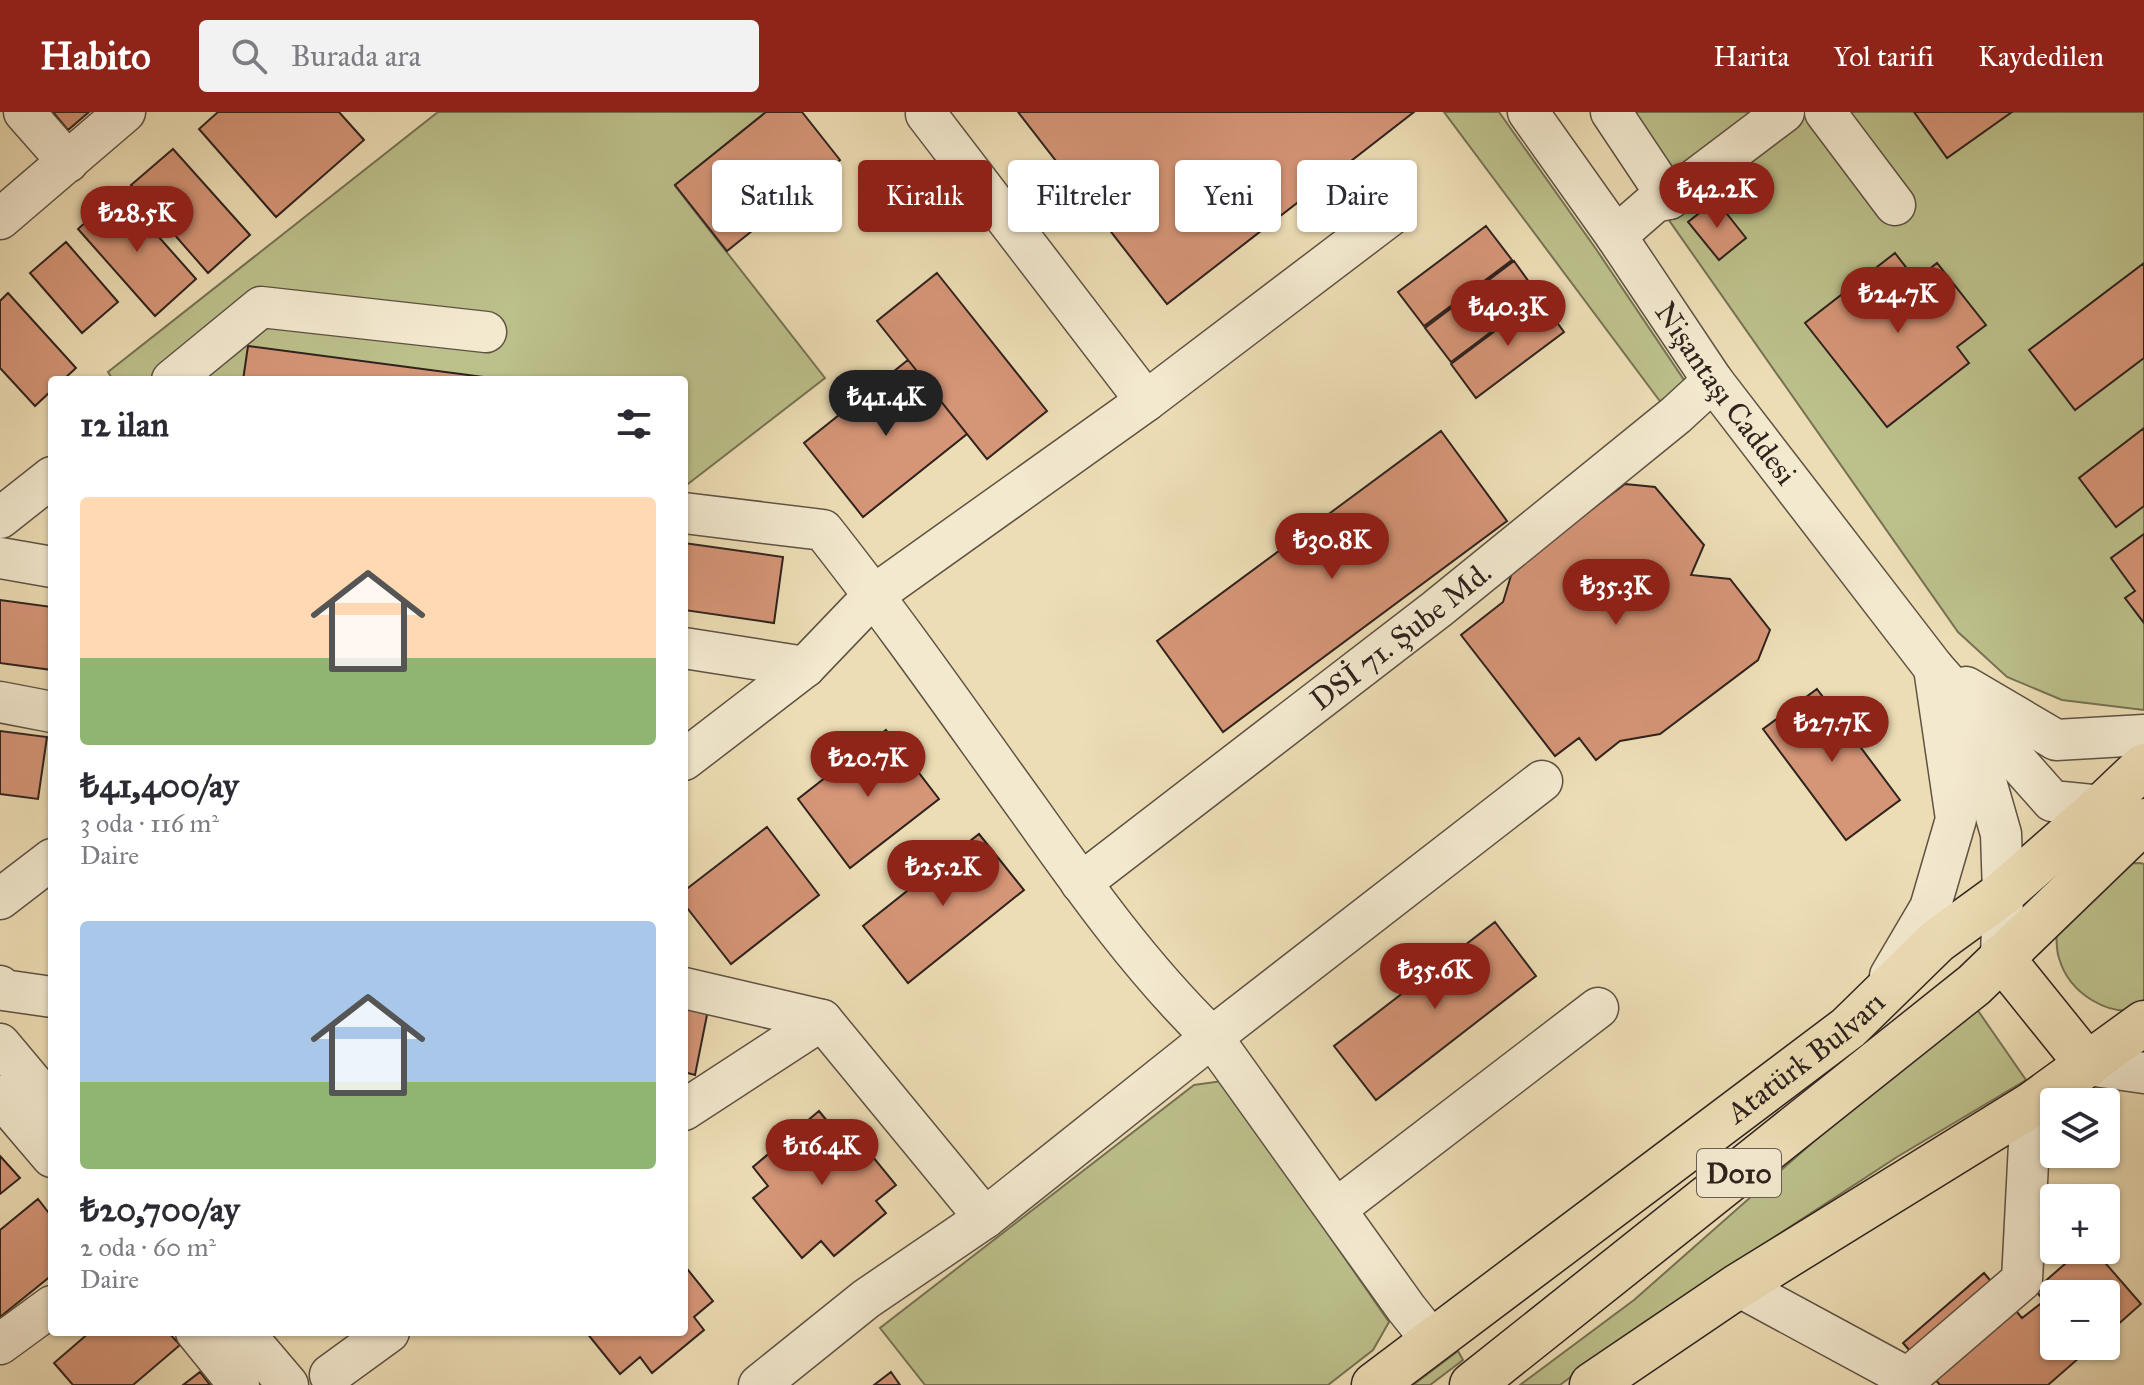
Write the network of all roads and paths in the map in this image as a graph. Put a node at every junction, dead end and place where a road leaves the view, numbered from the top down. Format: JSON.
{"nodes":[{"id":1,"x":24,"y":112,"type":"edge"},
{"id":2,"x":125,"y":112,"type":"edge"},
{"id":3,"x":929,"y":112,"type":"edge"},
{"id":4,"x":1528,"y":112,"type":"edge"},
{"id":5,"x":1611,"y":112,"type":"edge"},
{"id":6,"x":1784,"y":112,"type":"edge"},
{"id":7,"x":1825,"y":112,"type":"edge"},
{"id":8,"x":68,"y":162,"type":"junction"},
{"id":9,"x":1669,"y":199,"type":"junction"},
{"id":10,"x":1895,"y":205,"type":"dead end"},
{"id":11,"x":0,"y":219,"type":"edge"},
{"id":12,"x":1369,"y":232,"type":"edge"},
{"id":13,"x":1616,"y":236,"type":"junction"},
{"id":14,"x":486,"y":332,"type":"dead end"},
{"id":15,"x":177,"y":376,"type":"edge"},
{"id":16,"x":1713,"y":381,"type":"junction"},
{"id":17,"x":1146,"y":401,"type":"junction"},
{"id":18,"x":48,"y":480,"type":"edge"},
{"id":19,"x":688,"y":513,"type":"edge"},
{"id":20,"x":0,"y":518,"type":"edge"},
{"id":21,"x":0,"y":558,"type":"edge"},
{"id":22,"x":48,"y":566,"type":"edge"},
{"id":23,"x":874,"y":595,"type":"junction"},
{"id":24,"x":688,"y":649,"type":"edge"},
{"id":25,"x":805,"y":667,"type":"junction"},
{"id":26,"x":1934,"y":668,"type":"junction"},
{"id":27,"x":0,"y":702,"type":"edge"},
{"id":28,"x":48,"y":711,"type":"edge"},
{"id":29,"x":2144,"y":735,"type":"edge"},
{"id":30,"x":688,"y":757,"type":"edge"},
{"id":31,"x":2144,"y":766,"type":"edge"},
{"id":32,"x":1542,"y":781,"type":"dead end"},
{"id":33,"x":2123,"y":810,"type":"edge"},
{"id":34,"x":2144,"y":821,"type":"edge"},
{"id":35,"x":48,"y":862,"type":"edge"},
{"id":36,"x":1081,"y":883,"type":"junction"},
{"id":37,"x":2003,"y":893,"type":"junction"},
{"id":38,"x":0,"y":899,"type":"edge"},
{"id":39,"x":2001,"y":957,"type":"junction"},
{"id":40,"x":0,"y":986,"type":"edge"},
{"id":41,"x":688,"y":989,"type":"edge"},
{"id":42,"x":48,"y":996,"type":"edge"},
{"id":43,"x":1872,"y":1006,"type":"junction"},
{"id":44,"x":1598,"y":1008,"type":"dead end"},
{"id":45,"x":822,"y":1020,"type":"junction"},
{"id":46,"x":2144,"y":1023,"type":"edge"},
{"id":47,"x":1212,"y":1037,"type":"junction"},
{"id":48,"x":0,"y":1044,"type":"edge"},
{"id":49,"x":2088,"y":1065,"type":"junction"},
{"id":50,"x":2144,"y":1073,"type":"edge"},
{"id":51,"x":0,"y":1096,"type":"edge"},
{"id":52,"x":48,"y":1101,"type":"edge"},
{"id":53,"x":2031,"y":1105,"type":"junction"},
{"id":54,"x":688,"y":1107,"type":"edge"},
{"id":55,"x":48,"y":1152,"type":"edge"},
{"id":56,"x":1336,"y":1209,"type":"junction"},
{"id":57,"x":985,"y":1218,"type":"junction"},
{"id":58,"x":1738,"y":1286,"type":"junction"},
{"id":59,"x":48,"y":1309,"type":"edge"},
{"id":60,"x":199,"y":1336,"type":"edge"},
{"id":61,"x":246,"y":1336,"type":"edge"},
{"id":62,"x":384,"y":1336,"type":"edge"},
{"id":63,"x":1433,"y":1342,"type":"junction"},
{"id":64,"x":0,"y":1344,"type":"edge"},
{"id":65,"x":330,"y":1375,"type":"dead end"},
{"id":66,"x":239,"y":1385,"type":"edge"},
{"id":67,"x":288,"y":1385,"type":"edge"},
{"id":68,"x":759,"y":1385,"type":"edge"},
{"id":69,"x":1374,"y":1385,"type":"edge"},
{"id":70,"x":1472,"y":1385,"type":"edge"},
{"id":71,"x":1592,"y":1385,"type":"edge"}],
"edges":[{"from":1,"to":8,"type":"street"},
{"from":2,"to":8,"type":"street"},
{"from":3,"to":17,"type":"street"},
{"from":4,"to":13,"type":"street","name":"Nişantaşı Caddesi"},
{"from":5,"to":9,"type":"street"},
{"from":6,"to":9,"type":"street"},
{"from":7,"to":10,"type":"street"},
{"from":8,"to":11,"type":"street"},
{"from":9,"to":13,"type":"street"},
{"from":12,"to":17,"type":"street"},
{"from":13,"to":16,"type":"street","name":"Nişantaşı Caddesi"},
{"from":14,"to":15,"type":"street"},
{"from":16,"to":26,"type":"street","name":"Nişantaşı Caddesi"},
{"from":16,"to":36,"type":"street","name":"DSİ 71. Şube Md."},
{"from":17,"to":23,"type":"street"},
{"from":18,"to":20,"type":"street"},
{"from":19,"to":23,"type":"street"},
{"from":21,"to":22,"type":"street"},
{"from":23,"to":25,"type":"street"},
{"from":23,"to":36,"type":"street"},
{"from":24,"to":25,"type":"street"},
{"from":25,"to":30,"type":"street"},
{"from":26,"to":29,"type":"street"},
{"from":26,"to":33,"type":"street"},
{"from":26,"to":37,"type":"street"},
{"from":26,"to":43,"type":"street"},
{"from":27,"to":28,"type":"street"},
{"from":31,"to":33,"type":"main road","name":"Atatürk Bulvarı"},
{"from":32,"to":47,"type":"street"},
{"from":33,"to":37,"type":"main road","name":"Atatürk Bulvarı"},
{"from":34,"to":39,"type":"main road","name":"Atatürk Bulvarı","number":"D010"},
{"from":35,"to":38,"type":"street"},
{"from":36,"to":47,"type":"street"},
{"from":37,"to":39,"type":"street"},
{"from":37,"to":43,"type":"main road","name":"Atatürk Bulvarı"},
{"from":39,"to":49,"type":"main road"},
{"from":39,"to":70,"type":"main road","name":"Atatürk Bulvarı","number":"D010"},
{"from":40,"to":42,"type":"street"},
{"from":41,"to":45,"type":"street"},
{"from":43,"to":63,"type":"main road","name":"Atatürk Bulvarı"},
{"from":44,"to":56,"type":"street"},
{"from":45,"to":54,"type":"street"},
{"from":45,"to":57,"type":"street"},
{"from":46,"to":49,"type":"main road"},
{"from":47,"to":56,"type":"street"},
{"from":47,"to":57,"type":"street"},
{"from":48,"to":52,"type":"street"},
{"from":49,"to":50,"type":"street"},
{"from":49,"to":53,"type":"main road"},
{"from":51,"to":55,"type":"street"},
{"from":53,"to":58,"type":"main road"},
{"from":53,"to":58,"type":"street"},
{"from":56,"to":63,"type":"street"},
{"from":57,"to":68,"type":"street"},
{"from":58,"to":71,"type":"main road"},
{"from":59,"to":64,"type":"street"},
{"from":60,"to":66,"type":"street"},
{"from":61,"to":67,"type":"street"},
{"from":62,"to":65,"type":"street"},
{"from":63,"to":69,"type":"main road","name":"Atatürk Bulvarı"}]}
